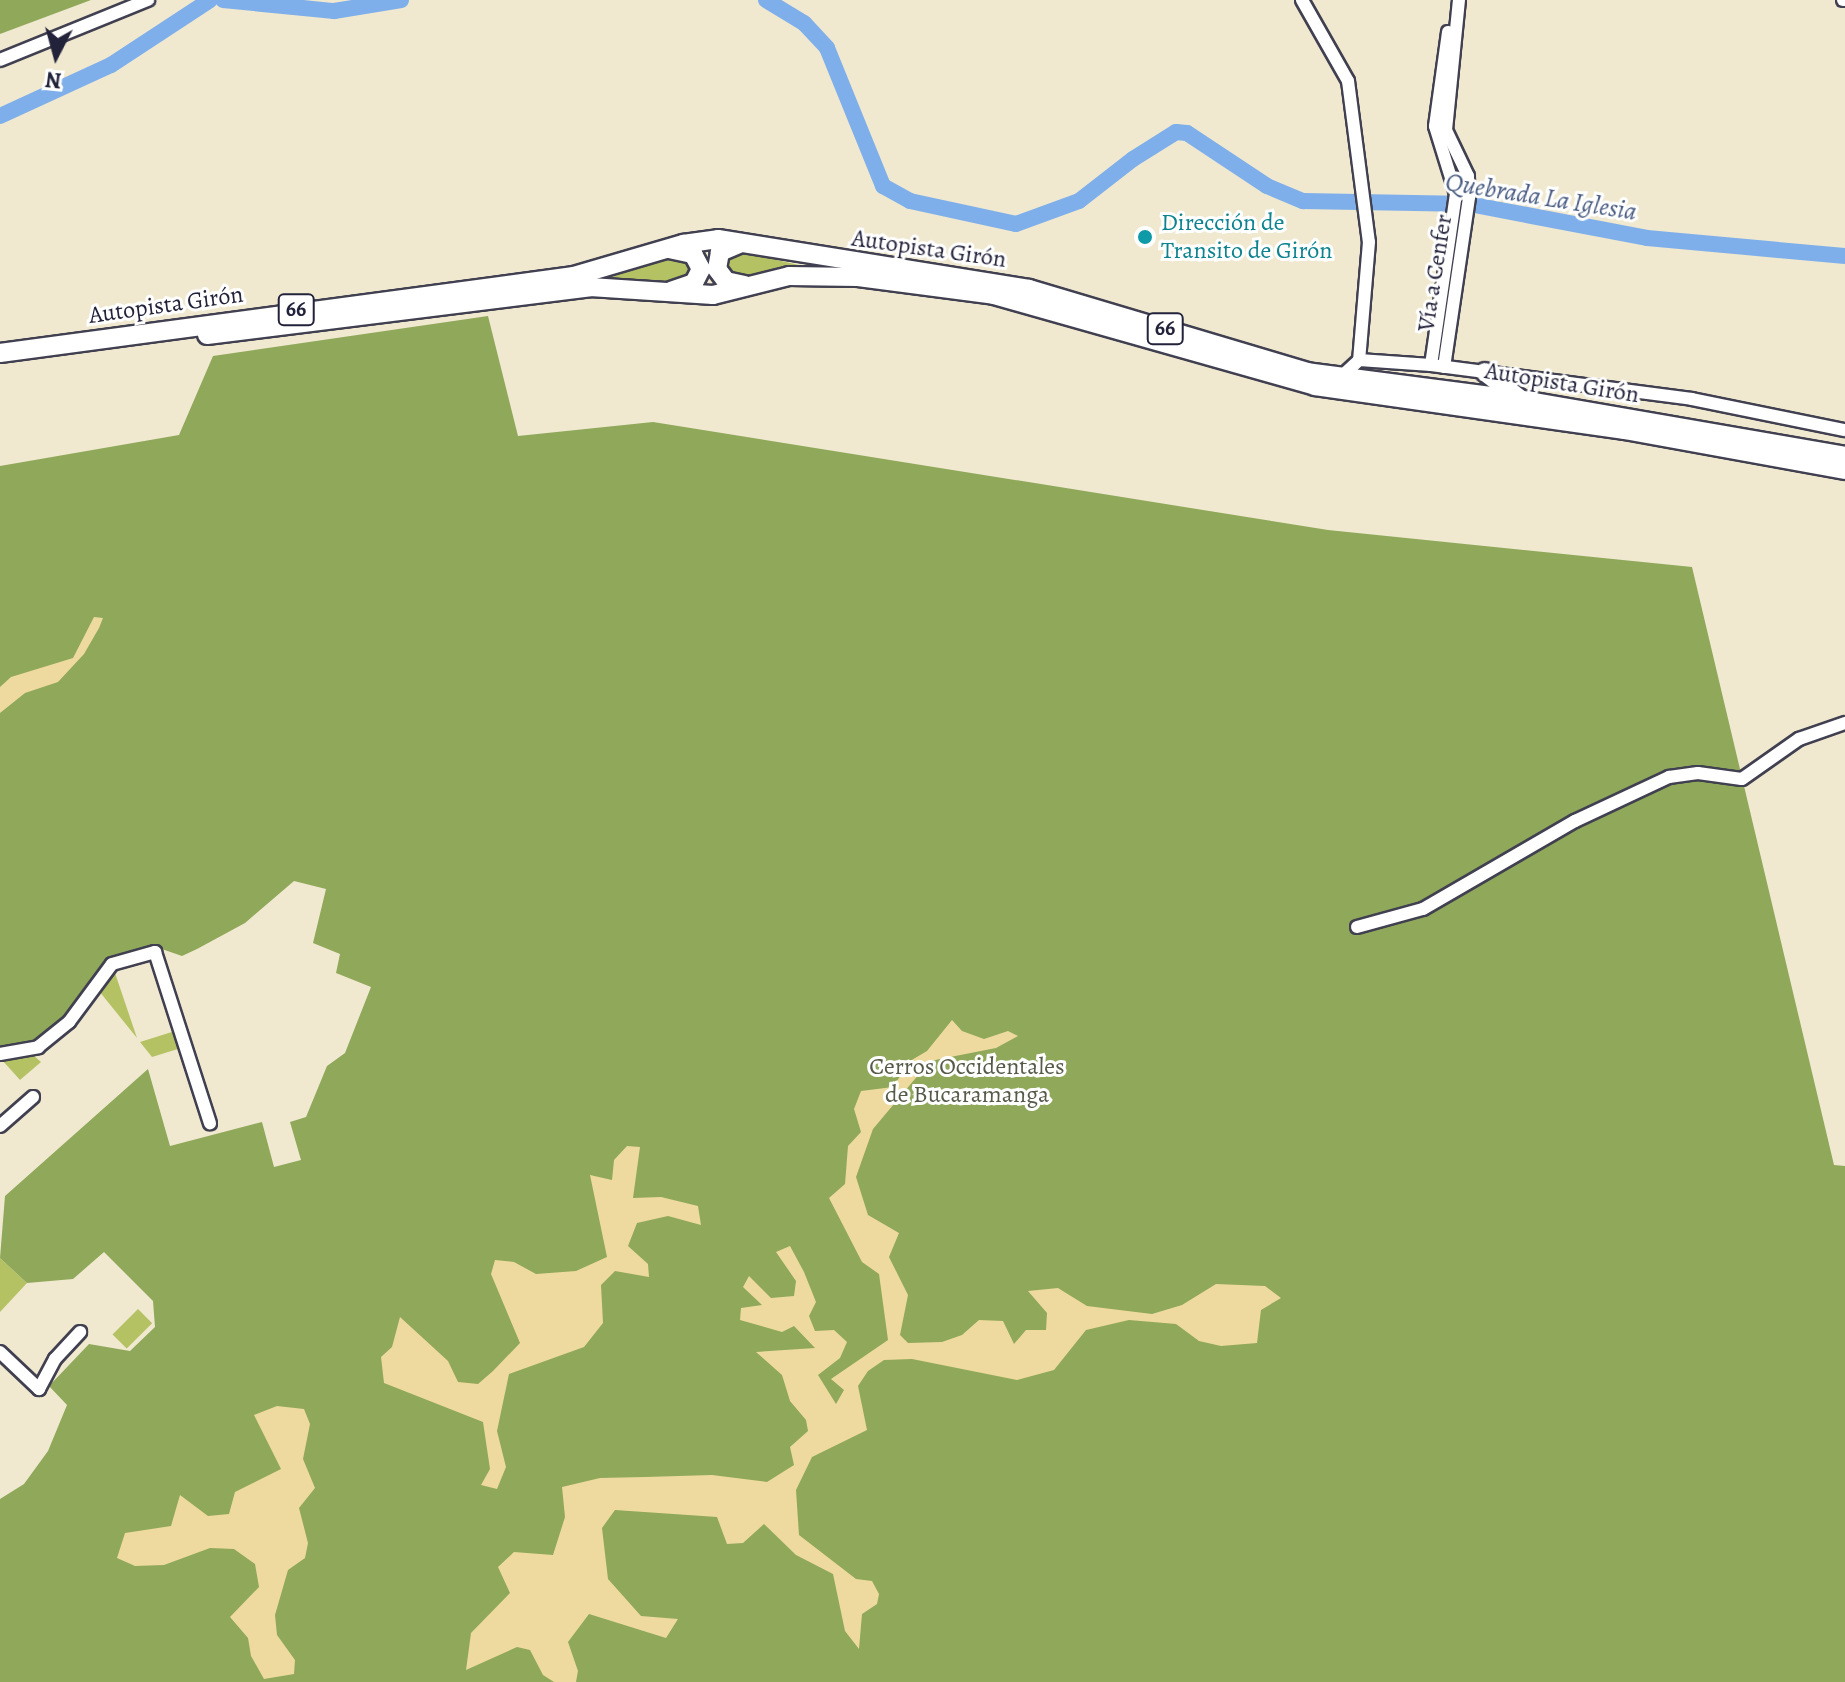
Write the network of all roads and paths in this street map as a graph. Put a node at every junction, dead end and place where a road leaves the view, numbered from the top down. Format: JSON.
{"nodes":[{"id":1,"x":148,"y":0,"type":"edge"},
{"id":2,"x":1302,"y":0,"type":"edge"},
{"id":3,"x":1451,"y":0,"type":"edge"},
{"id":4,"x":1459,"y":0,"type":"edge"},
{"id":5,"x":0,"y":60,"type":"edge"},
{"id":6,"x":1463,"y":195,"type":"junction"},
{"id":7,"x":742,"y":243,"type":"junction"},
{"id":8,"x":665,"y":249,"type":"junction"},
{"id":9,"x":748,"y":286,"type":"junction"},
{"id":10,"x":669,"y":292,"type":"junction"},
{"id":11,"x":0,"y":353,"type":"edge"},
{"id":12,"x":1359,"y":360,"type":"junction"},
{"id":13,"x":0,"y":365,"type":"edge"},
{"id":14,"x":1437,"y":366,"type":"junction"},
{"id":15,"x":1485,"y":372,"type":"junction"},
{"id":16,"x":1342,"y":376,"type":"junction"},
{"id":17,"x":1522,"y":400,"type":"junction"},
{"id":18,"x":1845,"y":430,"type":"edge"},
{"id":19,"x":1845,"y":456,"type":"edge"},
{"id":20,"x":1845,"y":470,"type":"edge"},
{"id":21,"x":1845,"y":723,"type":"edge"},
{"id":22,"x":1357,"y":927,"type":"dead end"},
{"id":23,"x":0,"y":1054,"type":"edge"},
{"id":24,"x":33,"y":1097,"type":"dead end"},
{"id":25,"x":210,"y":1123,"type":"dead end"},
{"id":26,"x":0,"y":1126,"type":"edge"},
{"id":27,"x":80,"y":1332,"type":"dead end"},
{"id":28,"x":0,"y":1352,"type":"edge"}],
"edges":[{"from":1,"to":5,"type":"street"},
{"from":2,"to":12,"type":"street"},
{"from":3,"to":6,"type":"street","name":"Vía a Cenfer"},
{"from":4,"to":6,"type":"street","name":"Vía a Cenfer"},
{"from":6,"to":14,"type":"street","name":"Vía a Cenfer"},
{"from":7,"to":8,"type":"highway","name":"Autopista Girón","number":"66"},
{"from":7,"to":9,"type":"highway"},
{"from":7,"to":16,"type":"highway","name":"Autopista Girón","number":"66"},
{"from":8,"to":10,"type":"highway"},
{"from":8,"to":11,"type":"highway","name":"Autopista Girón","number":"66"},
{"from":9,"to":10,"type":"highway","name":"Autopista Girón","number":"66"},
{"from":9,"to":20,"type":"highway","name":"Autopista Girón","number":"66"},
{"from":10,"to":13,"type":"highway","name":"Autopista Girón","number":"66"},
{"from":12,"to":14,"type":"street"},
{"from":12,"to":16,"type":"street"},
{"from":14,"to":15,"type":"street"},
{"from":15,"to":17,"type":"highway"},
{"from":15,"to":18,"type":"street"},
{"from":16,"to":17,"type":"highway","name":"Autopista Girón","number":"66"},
{"from":17,"to":19,"type":"highway","name":"Autopista Girón","number":"66"},
{"from":21,"to":22,"type":"street"},
{"from":23,"to":25,"type":"street"},
{"from":24,"to":26,"type":"street"},
{"from":27,"to":28,"type":"street"}]}
